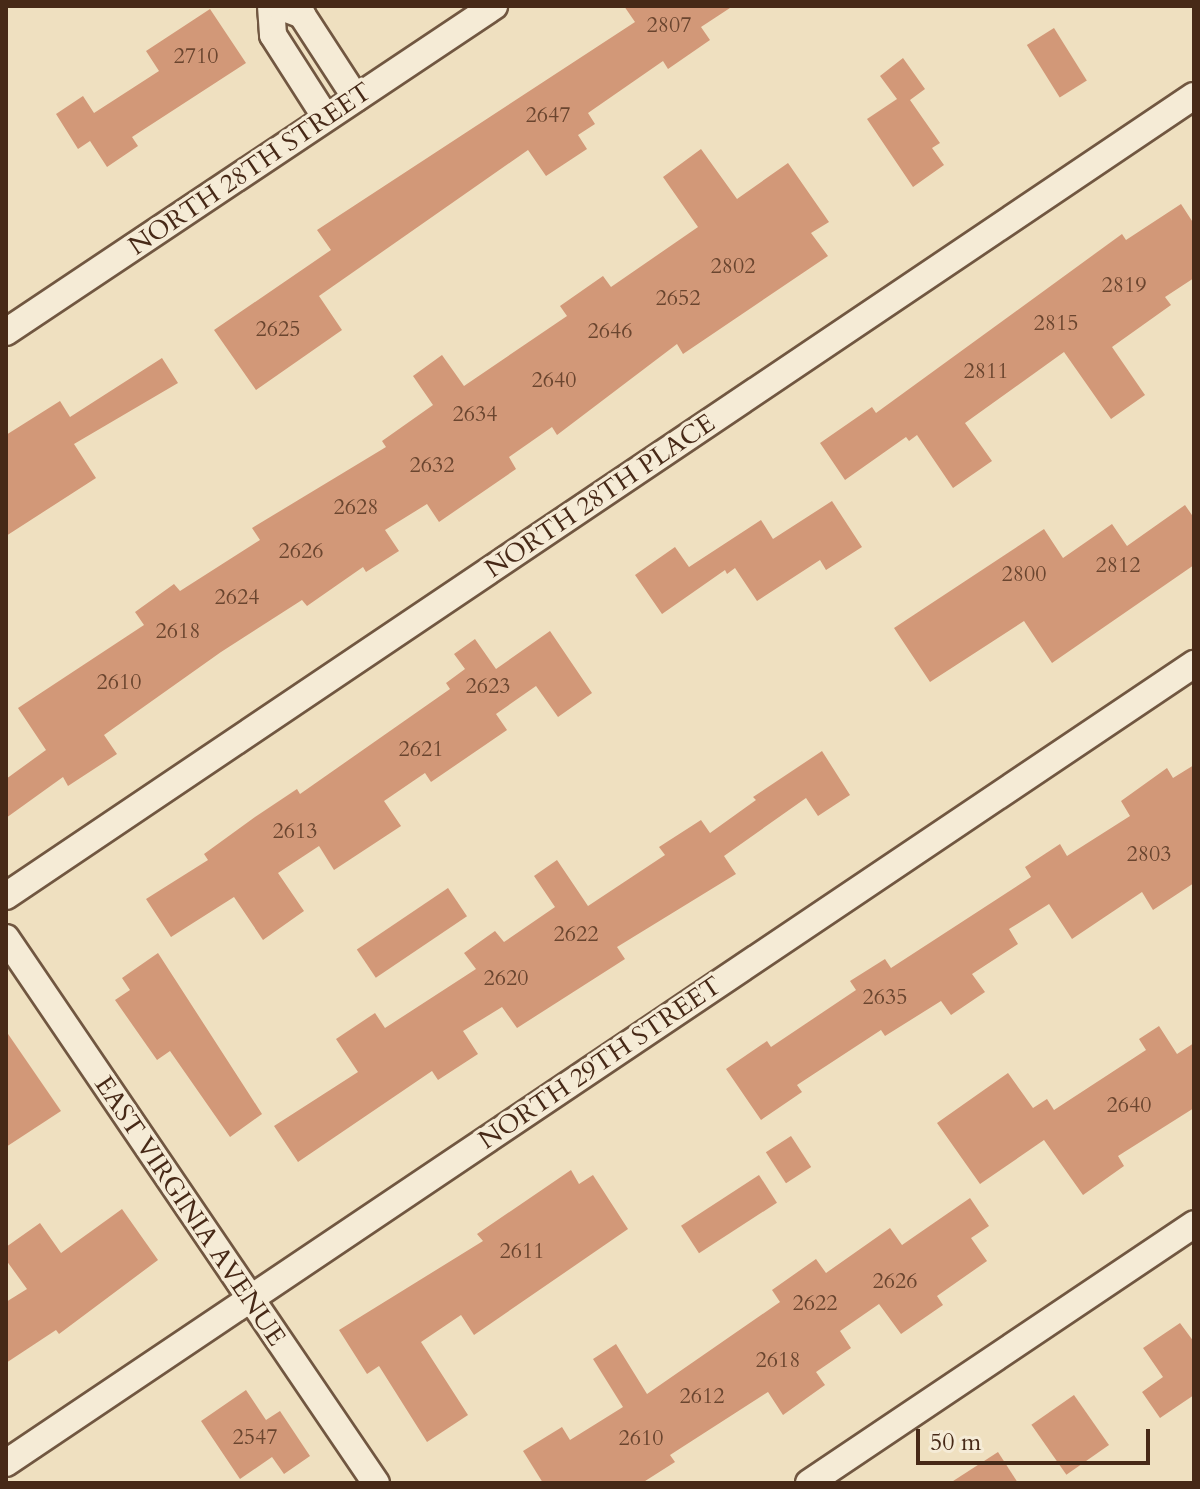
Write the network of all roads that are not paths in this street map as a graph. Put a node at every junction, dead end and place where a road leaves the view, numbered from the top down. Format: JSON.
{"nodes":[{"id":1,"x":271,"y":6,"type":"edge"},
{"id":2,"x":279,"y":6,"type":"edge"},
{"id":3,"x":494,"y":6,"type":"edge"},
{"id":4,"x":1194,"y":96,"type":"edge"},
{"id":5,"x":356,"y":98,"type":"junction"},
{"id":6,"x":326,"y":118,"type":"junction"},
{"id":7,"x":6,"y":332,"type":"edge"},
{"id":8,"x":1194,"y":664,"type":"edge"},
{"id":9,"x":6,"y":896,"type":"edge"},
{"id":10,"x":6,"y":938,"type":"edge"},
{"id":11,"x":1194,"y":1224,"type":"edge"},
{"id":12,"x":249,"y":1299,"type":"junction"},
{"id":13,"x":6,"y":1463,"type":"edge"},
{"id":14,"x":376,"y":1483,"type":"edge"},
{"id":15,"x":809,"y":1483,"type":"edge"}],
"edges":[{"from":1,"to":6,"type":"street"},
{"from":2,"to":5,"type":"street"},
{"from":3,"to":5,"type":"street","name":"NORTH 28TH STREET"},
{"from":4,"to":9,"type":"street","name":"NORTH 28TH PLACE"},
{"from":5,"to":6,"type":"street","name":"NORTH 28TH STREET"},
{"from":6,"to":7,"type":"street","name":"NORTH 28TH STREET"},
{"from":8,"to":12,"type":"street","name":"NORTH 29TH STREET"},
{"from":10,"to":12,"type":"street","name":"EAST VIRGINIA AVENUE"},
{"from":11,"to":15,"type":"street"},
{"from":12,"to":13,"type":"street","name":"NORTH 29TH STREET"},
{"from":12,"to":14,"type":"street","name":"EAST VIRGINIA AVENUE"}]}
